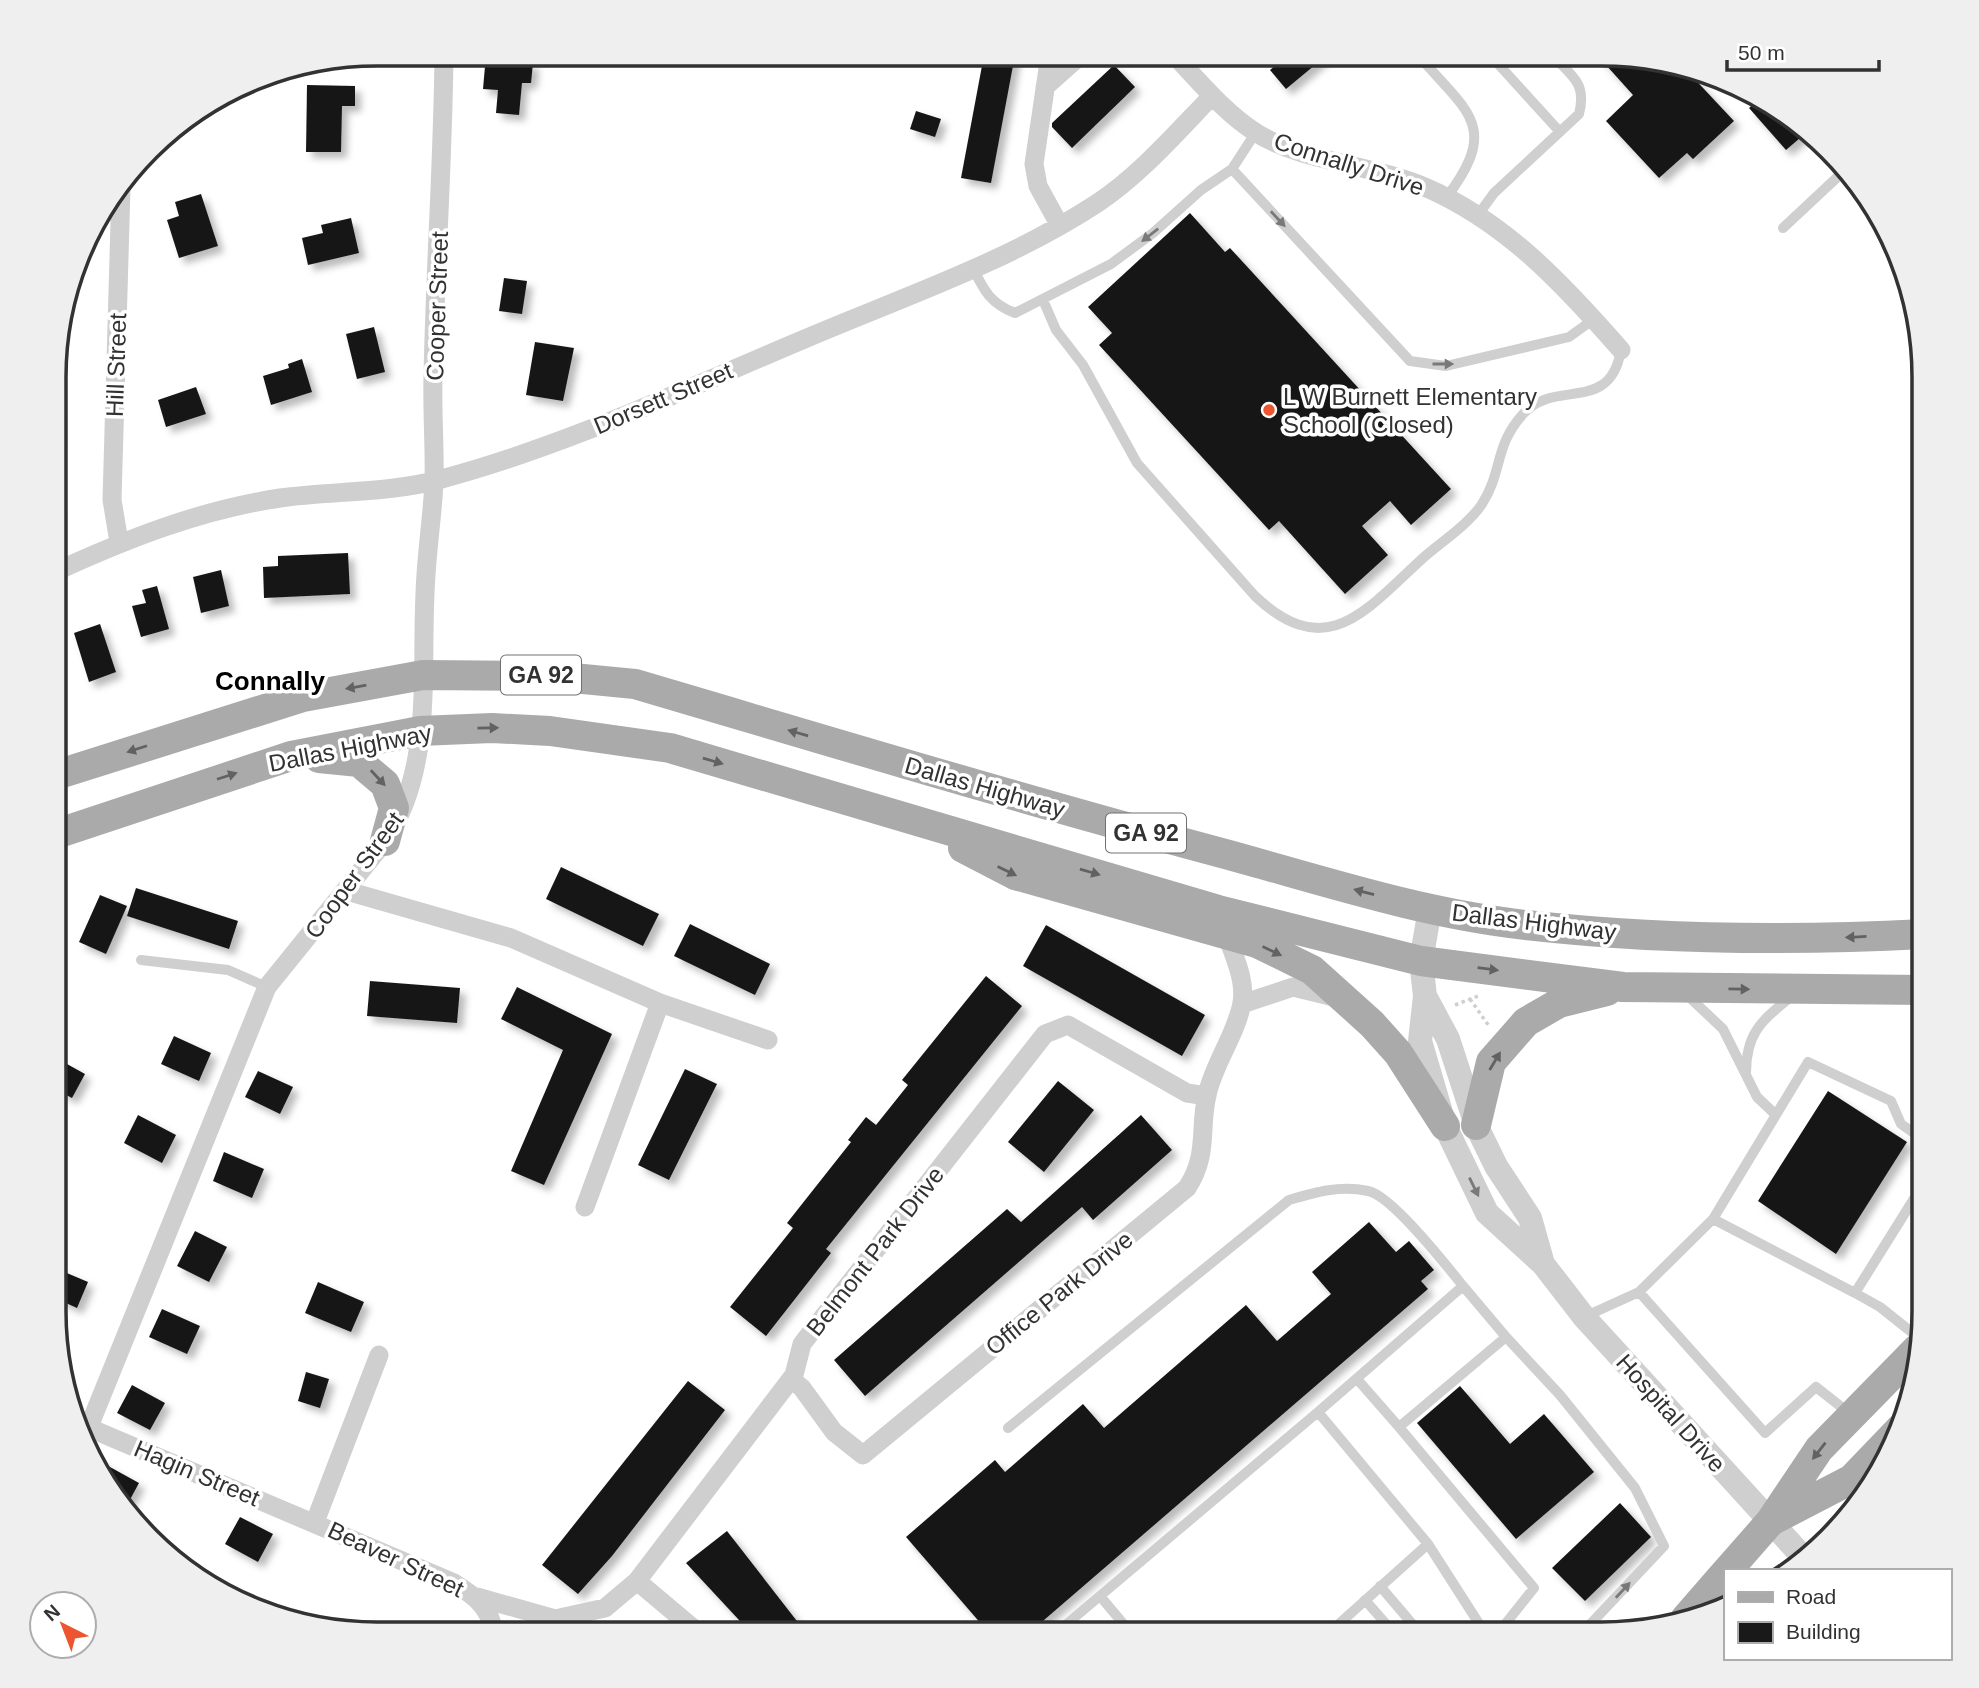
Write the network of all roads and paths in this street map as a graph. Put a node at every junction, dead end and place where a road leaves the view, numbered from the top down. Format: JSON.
{"nodes":[{"id":1,"x":444,"y":66,"type":"edge"},
{"id":2,"x":1048,"y":66,"type":"edge"},
{"id":3,"x":1069,"y":66,"type":"edge"},
{"id":4,"x":1184,"y":66,"type":"edge"},
{"id":5,"x":1428,"y":66,"type":"edge"},
{"id":6,"x":1500,"y":66,"type":"edge"},
{"id":7,"x":1562,"y":66,"type":"edge"},
{"id":8,"x":1045,"y":87,"type":"junction"},
{"id":9,"x":1212,"y":96,"type":"junction"},
{"id":10,"x":1255,"y":132,"type":"junction"},
{"id":11,"x":1560,"y":132,"type":"junction"},
{"id":12,"x":1232,"y":169,"type":"junction"},
{"id":13,"x":1840,"y":179,"type":"edge"},
{"id":14,"x":1446,"y":198,"type":"junction"},
{"id":15,"x":121,"y":203,"type":"edge"},
{"id":16,"x":1478,"y":215,"type":"junction"},
{"id":17,"x":1060,"y":226,"type":"junction"},
{"id":18,"x":1783,"y":228,"type":"dead end"},
{"id":19,"x":973,"y":268,"type":"junction"},
{"id":20,"x":1043,"y":300,"type":"junction"},
{"id":21,"x":1594,"y":319,"type":"junction"},
{"id":22,"x":1621,"y":350,"type":"joint"},
{"id":23,"x":434,"y":481,"type":"junction"},
{"id":24,"x":119,"y":542,"type":"junction"},
{"id":25,"x":66,"y":566,"type":"edge"},
{"id":26,"x":423,"y":675,"type":"junction"},
{"id":27,"x":420,"y":731,"type":"junction"},
{"id":28,"x":291,"y":756,"type":"junction"},
{"id":29,"x":66,"y":772,"type":"edge"},
{"id":30,"x":903,"y":817,"type":"junction"},
{"id":31,"x":66,"y":831,"type":"edge"},
{"id":32,"x":385,"y":841,"type":"junction"},
{"id":33,"x":348,"y":891,"type":"junction"},
{"id":34,"x":1430,"y":909,"type":"junction"},
{"id":35,"x":1227,"y":935,"type":"junction"},
{"id":36,"x":1912,"y":935,"type":"edge"},
{"id":37,"x":141,"y":960,"type":"dead end"},
{"id":38,"x":1420,"y":961,"type":"junction"},
{"id":39,"x":267,"y":987,"type":"junction"},
{"id":40,"x":1623,"y":987,"type":"junction"},
{"id":41,"x":1679,"y":988,"type":"junction"},
{"id":42,"x":1801,"y":989,"type":"junction"},
{"id":43,"x":1912,"y":990,"type":"edge"},
{"id":44,"x":1490,"y":991,"type":"dead end"},
{"id":45,"x":1425,"y":996,"type":"junction"},
{"id":46,"x":1344,"y":999,"type":"junction"},
{"id":47,"x":1470,"y":999,"type":"junction"},
{"id":48,"x":660,"y":1003,"type":"junction"},
{"id":49,"x":1242,"y":1004,"type":"junction"},
{"id":50,"x":1454,"y":1006,"type":"dead end"},
{"id":51,"x":1494,"y":1033,"type":"dead end"},
{"id":52,"x":768,"y":1040,"type":"dead end"},
{"id":53,"x":1746,"y":1081,"type":"junction"},
{"id":54,"x":1207,"y":1096,"type":"junction"},
{"id":55,"x":1776,"y":1115,"type":"junction"},
{"id":56,"x":1476,"y":1125,"type":"junction"},
{"id":57,"x":1445,"y":1126,"type":"junction"},
{"id":58,"x":1912,"y":1132,"type":"edge"},
{"id":59,"x":1912,"y":1202,"type":"edge"},
{"id":60,"x":585,"y":1207,"type":"dead end"},
{"id":61,"x":1713,"y":1219,"type":"junction"},
{"id":62,"x":1543,"y":1264,"type":"junction"},
{"id":63,"x":1463,"y":1286,"type":"junction"},
{"id":64,"x":1639,"y":1292,"type":"junction"},
{"id":65,"x":1855,"y":1293,"type":"junction"},
{"id":66,"x":1584,"y":1317,"type":"junction"},
{"id":67,"x":1912,"y":1332,"type":"edge"},
{"id":68,"x":1506,"y":1336,"type":"junction"},
{"id":69,"x":379,"y":1355,"type":"dead end"},
{"id":70,"x":1909,"y":1357,"type":"edge"},
{"id":71,"x":792,"y":1379,"type":"junction"},
{"id":72,"x":1357,"y":1379,"type":"junction"},
{"id":73,"x":1318,"y":1412,"type":"junction"},
{"id":74,"x":1852,"y":1416,"type":"junction"},
{"id":75,"x":87,"y":1422,"type":"edge"},
{"id":76,"x":1399,"y":1427,"type":"junction"},
{"id":77,"x":1007,"y":1428,"type":"dead end"},
{"id":78,"x":91,"y":1433,"type":"edge"},
{"id":79,"x":1878,"y":1453,"type":"edge"},
{"id":80,"x":315,"y":1522,"type":"junction"},
{"id":81,"x":1770,"y":1522,"type":"junction"},
{"id":82,"x":1428,"y":1544,"type":"junction"},
{"id":83,"x":1798,"y":1551,"type":"edge"},
{"id":84,"x":1729,"y":1569,"type":"edge"},
{"id":85,"x":1724,"y":1574,"type":"edge"},
{"id":86,"x":637,"y":1581,"type":"junction"},
{"id":87,"x":1380,"y":1586,"type":"junction"},
{"id":88,"x":1100,"y":1596,"type":"junction"},
{"id":89,"x":477,"y":1597,"type":"junction"},
{"id":90,"x":1365,"y":1600,"type":"junction"},
{"id":91,"x":1696,"y":1607,"type":"edge"},
{"id":92,"x":492,"y":1622,"type":"edge"},
{"id":93,"x":686,"y":1622,"type":"edge"},
{"id":94,"x":1069,"y":1622,"type":"edge"},
{"id":95,"x":1122,"y":1622,"type":"edge"},
{"id":96,"x":1342,"y":1622,"type":"edge"},
{"id":97,"x":1384,"y":1622,"type":"edge"},
{"id":98,"x":1411,"y":1622,"type":"edge"},
{"id":99,"x":1475,"y":1622,"type":"edge"},
{"id":100,"x":1507,"y":1622,"type":"edge"},
{"id":101,"x":1592,"y":1622,"type":"edge"}],
"edges":[{"from":1,"to":23,"type":"street","name":"Cooper Street"},
{"from":2,"to":8,"type":"street"},
{"from":3,"to":8,"type":"street"},
{"from":4,"to":9,"type":"street","name":"Connally Drive"},
{"from":5,"to":14,"type":"lane"},
{"from":6,"to":11,"type":"lane"},
{"from":7,"to":11,"type":"lane"},
{"from":8,"to":17,"type":"street"},
{"from":9,"to":10,"type":"street","name":"Connally Drive"},
{"from":9,"to":17,"type":"street","name":"Dorsett Street"},
{"from":10,"to":12,"type":"lane"},
{"from":10,"to":14,"type":"street","name":"Connally Drive"},
{"from":11,"to":16,"type":"lane"},
{"from":12,"to":20,"type":"lane","one_way":true},
{"from":12,"to":21,"type":"lane","one_way":true},
{"from":13,"to":18,"type":"lane"},
{"from":14,"to":16,"type":"street","name":"Connally Drive"},
{"from":15,"to":24,"type":"street","name":"Hill Street"},
{"from":16,"to":21,"type":"street","name":"Connally Drive"},
{"from":17,"to":19,"type":"street","name":"Dorsett Street"},
{"from":19,"to":20,"type":"lane"},
{"from":19,"to":23,"type":"street","name":"Dorsett Street"},
{"from":20,"to":22,"type":"lane"},
{"from":21,"to":22,"type":"street","name":"Connally Drive"},
{"from":23,"to":24,"type":"street","name":"Dorsett Street"},
{"from":23,"to":26,"type":"street","name":"Cooper Street"},
{"from":24,"to":25,"type":"street","name":"Dorsett Street"},
{"from":26,"to":27,"type":"street","name":"Cooper Street"},
{"from":26,"to":29,"type":"main road","name":"Dallas Highway","number":"GA 92","one_way":true},
{"from":34,"to":26,"type":"main road","name":"Dallas Highway","number":"GA 92","one_way":true},
{"from":27,"to":28,"type":"main road","name":"Dallas Highway","number":"GA 92"},
{"from":27,"to":30,"type":"main road","name":"Dallas Highway","number":"GA 92","one_way":true},
{"from":27,"to":32,"type":"street","name":"Cooper Street"},
{"from":31,"to":28,"type":"main road","name":"Dallas Highway","number":"GA 92","one_way":true},
{"from":28,"to":32,"type":"main road","one_way":true},
{"from":30,"to":35,"type":"main road","one_way":true},
{"from":30,"to":38,"type":"main road","name":"Dallas Highway","number":"GA 92","one_way":true},
{"from":32,"to":33,"type":"street","name":"Cooper Street"},
{"from":33,"to":39,"type":"street","name":"Cooper Street"},
{"from":33,"to":48,"type":"street"},
{"from":36,"to":34,"type":"main road","name":"Dallas Highway","number":"GA 92","one_way":true},
{"from":34,"to":38,"type":"street","name":"Hospital Drive"},
{"from":35,"to":46,"type":"main road","one_way":true},
{"from":35,"to":49,"type":"street","name":"Office Park Drive"},
{"from":37,"to":39,"type":"lane"},
{"from":38,"to":40,"type":"main road","name":"Dallas Highway","number":"GA 92","one_way":true},
{"from":38,"to":45,"type":"street","name":"Hospital Drive"},
{"from":39,"to":75,"type":"street","name":"Cooper Street"},
{"from":40,"to":41,"type":"main road","name":"Dallas Highway","number":"GA 92"},
{"from":56,"to":40,"type":"main road","one_way":true},
{"from":41,"to":42,"type":"main road","name":"Dallas Highway","number":"GA 92","one_way":true},
{"from":41,"to":53,"type":"lane"},
{"from":42,"to":43,"type":"main road","name":"Dallas Highway","number":"GA 92"},
{"from":42,"to":53,"type":"lane"},
{"from":44,"to":47,"type":"path"},
{"from":45,"to":56,"type":"street","name":"Hospital Drive"},
{"from":45,"to":57,"type":"street","name":"Hospital Drive"},
{"from":46,"to":49,"type":"street"},
{"from":46,"to":57,"type":"main road"},
{"from":47,"to":50,"type":"path"},
{"from":47,"to":51,"type":"path"},
{"from":48,"to":52,"type":"street"},
{"from":48,"to":60,"type":"street"},
{"from":49,"to":54,"type":"street","name":"Office Park Drive"},
{"from":53,"to":55,"type":"lane"},
{"from":54,"to":71,"type":"street","name":"Belmont Park Drive"},
{"from":54,"to":71,"type":"street","name":"Office Park Drive"},
{"from":55,"to":58,"type":"lane"},
{"from":55,"to":61,"type":"lane"},
{"from":56,"to":62,"type":"street","name":"Hospital Drive"},
{"from":57,"to":62,"type":"street","name":"Hospital Drive","one_way":true},
{"from":59,"to":65,"type":"lane"},
{"from":61,"to":64,"type":"lane"},
{"from":61,"to":65,"type":"lane"},
{"from":62,"to":66,"type":"street","name":"Hospital Drive"},
{"from":63,"to":68,"type":"lane"},
{"from":63,"to":72,"type":"lane"},
{"from":63,"to":77,"type":"lane"},
{"from":64,"to":66,"type":"lane"},
{"from":64,"to":74,"type":"lane"},
{"from":65,"to":67,"type":"lane"},
{"from":66,"to":81,"type":"street","name":"Hospital Drive"},
{"from":68,"to":76,"type":"lane"},
{"from":101,"to":68,"type":"lane","one_way":true},
{"from":69,"to":80,"type":"street"},
{"from":70,"to":74,"type":"main road"},
{"from":71,"to":86,"type":"street","name":"Belmont Park Drive"},
{"from":72,"to":73,"type":"lane"},
{"from":72,"to":76,"type":"lane"},
{"from":73,"to":82,"type":"lane"},
{"from":73,"to":88,"type":"lane"},
{"from":74,"to":81,"type":"main road","one_way":true},
{"from":76,"to":100,"type":"lane"},
{"from":78,"to":80,"type":"street","name":"Hagin Street"},
{"from":79,"to":81,"type":"main road"},
{"from":80,"to":89,"type":"street","name":"Beaver Street"},
{"from":81,"to":83,"type":"street","name":"Hospital Drive"},
{"from":81,"to":84,"type":"main road"},
{"from":82,"to":87,"type":"lane"},
{"from":82,"to":99,"type":"lane"},
{"from":85,"to":91,"type":"main road"},
{"from":86,"to":89,"type":"street","name":"Belmont Park Drive"},
{"from":86,"to":93,"type":"street"},
{"from":87,"to":90,"type":"lane"},
{"from":87,"to":98,"type":"lane"},
{"from":88,"to":94,"type":"lane"},
{"from":88,"to":95,"type":"lane"},
{"from":89,"to":92,"type":"street","name":"Beaver Street"},
{"from":90,"to":96,"type":"lane"},
{"from":90,"to":97,"type":"lane"}]}
